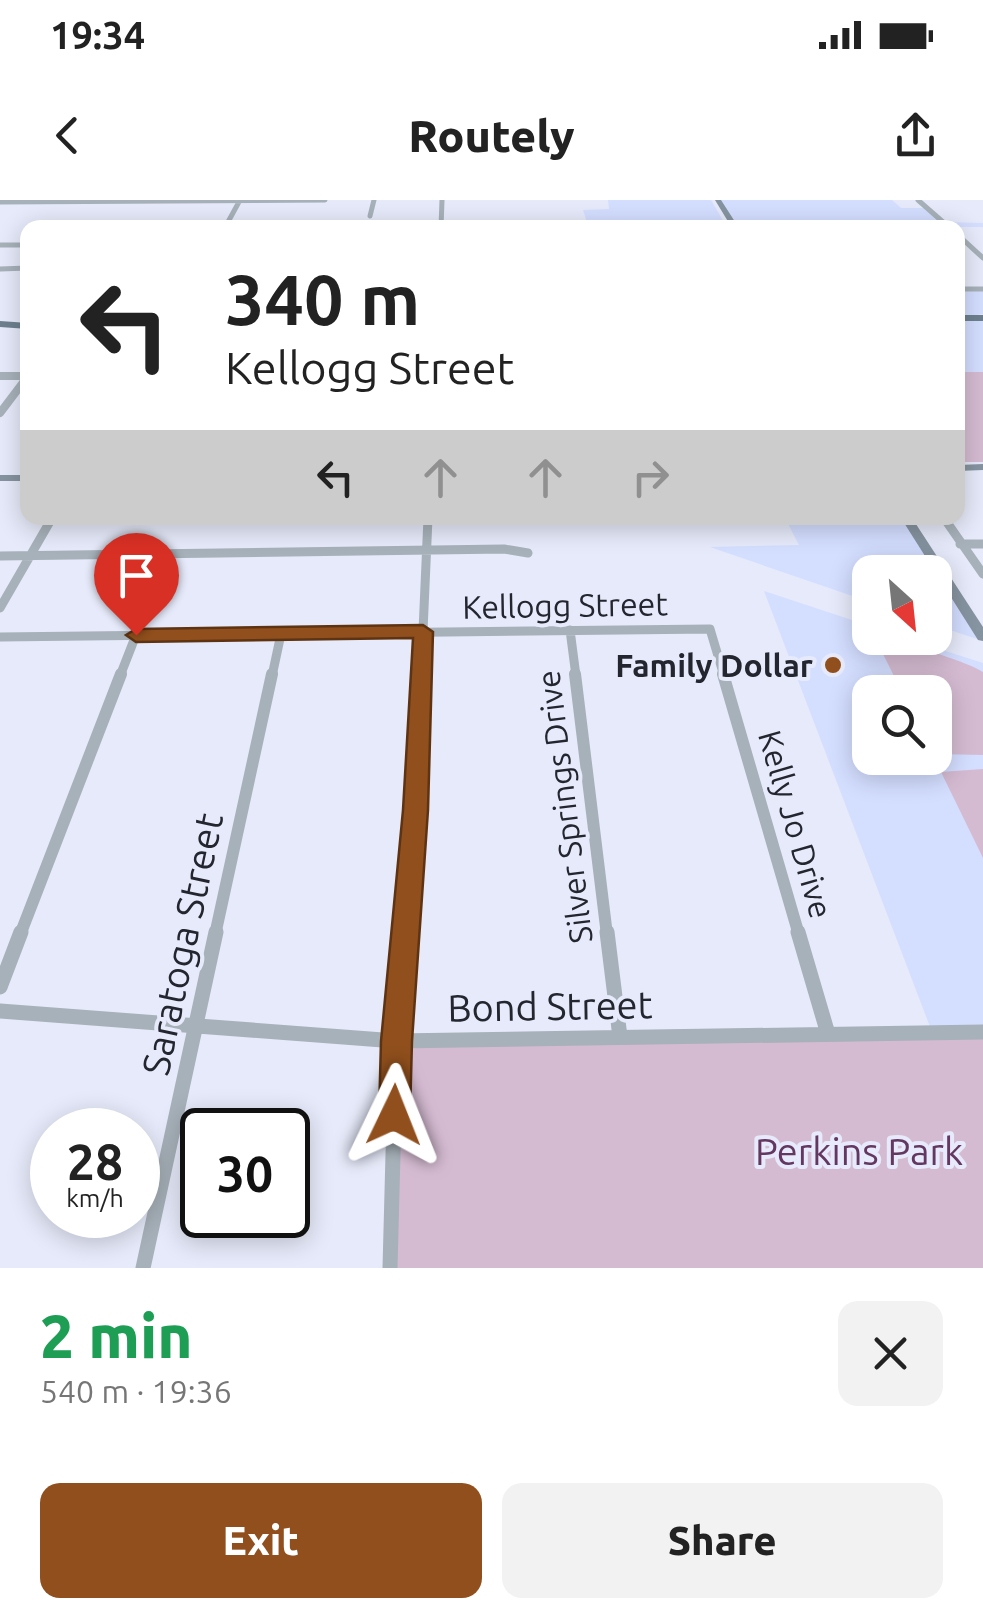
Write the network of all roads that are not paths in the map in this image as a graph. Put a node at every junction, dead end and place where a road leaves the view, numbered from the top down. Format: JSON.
{"nodes":[{"id":1,"x":240,"y":200,"type":"edge"},
{"id":2,"x":325,"y":200,"type":"edge"},
{"id":3,"x":374,"y":200,"type":"edge"},
{"id":4,"x":918,"y":200,"type":"edge"},
{"id":5,"x":0,"y":202,"type":"edge"},
{"id":6,"x":370,"y":216,"type":"dead end"},
{"id":7,"x":941,"y":220,"type":"edge"},
{"id":8,"x":965,"y":241,"type":"edge"},
{"id":9,"x":970,"y":246,"type":"junction"},
{"id":10,"x":983,"y":246,"type":"edge"},
{"id":11,"x":983,"y":258,"type":"edge"},
{"id":12,"x":20,"y":387,"type":"edge"},
{"id":13,"x":0,"y":413,"type":"edge"},
{"id":14,"x":48,"y":525,"type":"edge"},
{"id":15,"x":428,"y":525,"type":"edge"},
{"id":16,"x":912,"y":525,"type":"edge"},
{"id":17,"x":919,"y":525,"type":"edge"},
{"id":18,"x":948,"y":525,"type":"edge"},
{"id":19,"x":922,"y":538,"type":"junction"},
{"id":20,"x":960,"y":544,"type":"junction"},
{"id":21,"x":983,"y":544,"type":"edge"},
{"id":22,"x":427,"y":550,"type":"junction"},
{"id":23,"x":528,"y":553,"type":"dead end"},
{"id":24,"x":0,"y":556,"type":"edge"},
{"id":25,"x":30,"y":556,"type":"junction"},
{"id":26,"x":983,"y":574,"type":"edge"},
{"id":27,"x":0,"y":608,"type":"edge"},
{"id":28,"x":710,"y":628,"type":"joint"},
{"id":29,"x":570,"y":630,"type":"junction"},
{"id":30,"x":423,"y":632,"type":"junction"},
{"id":31,"x":281,"y":634,"type":"junction"},
{"id":32,"x":136,"y":635,"type":"junction"},
{"id":33,"x":983,"y":636,"type":"edge"},
{"id":34,"x":0,"y":637,"type":"edge"},
{"id":35,"x":0,"y":987,"type":"edge"},
{"id":36,"x":0,"y":1011,"type":"edge"},
{"id":37,"x":198,"y":1028,"type":"junction"},
{"id":38,"x":983,"y":1032,"type":"edge"},
{"id":39,"x":828,"y":1034,"type":"junction"},
{"id":40,"x":620,"y":1037,"type":"junction"},
{"id":41,"x":396,"y":1041,"type":"junction"},
{"id":42,"x":143,"y":1268,"type":"edge"},
{"id":43,"x":390,"y":1268,"type":"edge"}],
"edges":[{"from":1,"to":2,"type":"street"},
{"from":1,"to":5,"type":"street"},
{"from":3,"to":6,"type":"street"},
{"from":4,"to":7,"type":"street"},
{"from":8,"to":9,"type":"street"},
{"from":9,"to":10,"type":"street"},
{"from":9,"to":11,"type":"street"},
{"from":12,"to":13,"type":"street"},
{"from":14,"to":25,"type":"street"},
{"from":15,"to":22,"type":"street"},
{"from":16,"to":19,"type":"main road"},
{"from":17,"to":19,"type":"main road"},
{"from":18,"to":20,"type":"street"},
{"from":19,"to":33,"type":"main road"},
{"from":20,"to":21,"type":"street"},
{"from":20,"to":26,"type":"street"},
{"from":22,"to":23,"type":"street"},
{"from":22,"to":25,"type":"street"},
{"from":22,"to":30,"type":"street"},
{"from":24,"to":25,"type":"street"},
{"from":25,"to":27,"type":"street"},
{"from":28,"to":29,"type":"street","name":"Kellogg Street"},
{"from":28,"to":39,"type":"street","name":"Kelly Jo Drive"},
{"from":29,"to":30,"type":"street","name":"Kellogg Street"},
{"from":29,"to":40,"type":"street","name":"Silver Springs Drive"},
{"from":30,"to":31,"type":"street","name":"Kellogg Street"},
{"from":30,"to":41,"type":"street"},
{"from":31,"to":32,"type":"street","name":"Kellogg Street"},
{"from":31,"to":37,"type":"street","name":"Saratoga Street"},
{"from":32,"to":34,"type":"street","name":"Kellogg Street"},
{"from":32,"to":35,"type":"street"},
{"from":36,"to":37,"type":"street","name":"Bond Street"},
{"from":37,"to":41,"type":"street","name":"Bond Street"},
{"from":37,"to":42,"type":"street","name":"Saratoga Street"},
{"from":38,"to":39,"type":"street","name":"Bond Street"},
{"from":39,"to":40,"type":"street","name":"Bond Street"},
{"from":40,"to":41,"type":"street","name":"Bond Street"},
{"from":41,"to":43,"type":"street"}]}
